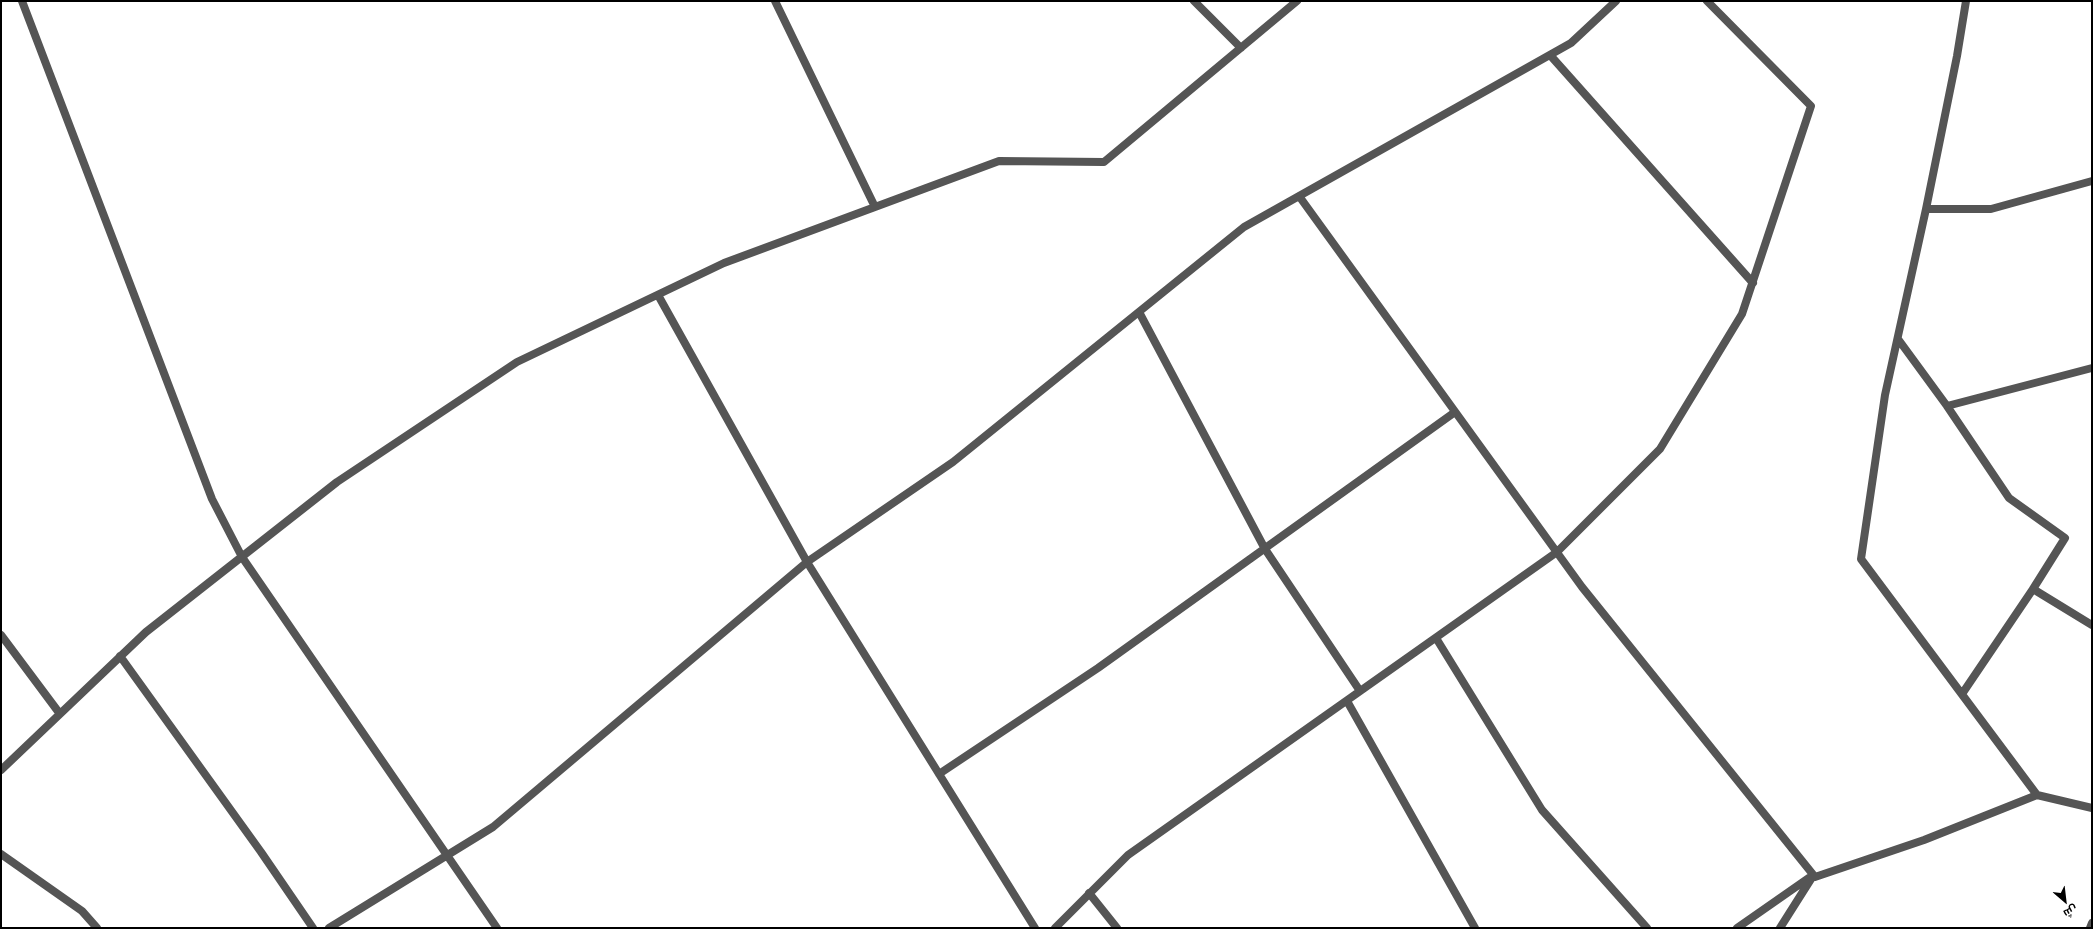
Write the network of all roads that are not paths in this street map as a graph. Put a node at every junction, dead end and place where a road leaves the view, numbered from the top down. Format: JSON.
{"nodes":[{"id":1,"x":22,"y":1,"type":"edge"},
{"id":2,"x":775,"y":1,"type":"edge"},
{"id":3,"x":1194,"y":1,"type":"edge"},
{"id":4,"x":1297,"y":1,"type":"edge"},
{"id":5,"x":1616,"y":1,"type":"edge"},
{"id":6,"x":1707,"y":1,"type":"edge"},
{"id":7,"x":1966,"y":1,"type":"edge"},
{"id":8,"x":1241,"y":48,"type":"junction"},
{"id":9,"x":1550,"y":55,"type":"junction"},
{"id":10,"x":2092,"y":181,"type":"edge"},
{"id":11,"x":1299,"y":196,"type":"junction"},
{"id":12,"x":875,"y":207,"type":"junction"},
{"id":13,"x":1926,"y":209,"type":"junction"},
{"id":14,"x":1752,"y":283,"type":"junction"},
{"id":15,"x":658,"y":295,"type":"junction"},
{"id":16,"x":1139,"y":312,"type":"junction"},
{"id":17,"x":1898,"y":339,"type":"junction"},
{"id":18,"x":2092,"y":368,"type":"edge"},
{"id":19,"x":1947,"y":406,"type":"junction"},
{"id":20,"x":1455,"y":412,"type":"junction"},
{"id":21,"x":1264,"y":549,"type":"junction"},
{"id":22,"x":1557,"y":552,"type":"junction"},
{"id":23,"x":242,"y":557,"type":"junction"},
{"id":24,"x":807,"y":562,"type":"junction"},
{"id":25,"x":2033,"y":589,"type":"junction"},
{"id":26,"x":2092,"y":625,"type":"edge"},
{"id":27,"x":1,"y":635,"type":"edge"},
{"id":28,"x":1436,"y":638,"type":"junction"},
{"id":29,"x":120,"y":656,"type":"junction"},
{"id":30,"x":1360,"y":692,"type":"junction"},
{"id":31,"x":1962,"y":694,"type":"junction"},
{"id":32,"x":1347,"y":701,"type":"junction"},
{"id":33,"x":60,"y":714,"type":"junction"},
{"id":34,"x":1,"y":770,"type":"edge"},
{"id":35,"x":939,"y":774,"type":"junction"},
{"id":36,"x":2037,"y":795,"type":"junction"},
{"id":37,"x":2092,"y":808,"type":"edge"},
{"id":38,"x":1,"y":854,"type":"edge"},
{"id":39,"x":448,"y":855,"type":"junction"},
{"id":40,"x":1813,"y":875,"type":"junction"},
{"id":41,"x":1089,"y":893,"type":"junction"},
{"id":42,"x":2092,"y":923,"type":"edge"},
{"id":43,"x":97,"y":928,"type":"edge"},
{"id":44,"x":313,"y":928,"type":"edge"},
{"id":45,"x":329,"y":928,"type":"edge"},
{"id":46,"x":497,"y":928,"type":"edge"},
{"id":47,"x":1035,"y":928,"type":"edge"},
{"id":48,"x":1055,"y":928,"type":"edge"},
{"id":49,"x":1117,"y":928,"type":"edge"},
{"id":50,"x":1475,"y":928,"type":"edge"},
{"id":51,"x":1647,"y":928,"type":"edge"},
{"id":52,"x":1737,"y":928,"type":"edge"},
{"id":53,"x":1780,"y":928,"type":"edge"},
{"id":54,"x":2090,"y":928,"type":"edge"}],
"edges":[{"from":1,"to":23,"type":"street"},
{"from":2,"to":12,"type":"street"},
{"from":3,"to":8,"type":"street"},
{"from":4,"to":8,"type":"street"},
{"from":5,"to":9,"type":"street"},
{"from":6,"to":14,"type":"street"},
{"from":7,"to":13,"type":"street"},
{"from":8,"to":12,"type":"street"},
{"from":9,"to":11,"type":"street"},
{"from":9,"to":14,"type":"street"},
{"from":10,"to":13,"type":"street"},
{"from":11,"to":16,"type":"street"},
{"from":11,"to":20,"type":"street"},
{"from":12,"to":15,"type":"street"},
{"from":13,"to":17,"type":"street"},
{"from":14,"to":22,"type":"street"},
{"from":15,"to":23,"type":"street"},
{"from":15,"to":24,"type":"street"},
{"from":16,"to":21,"type":"street"},
{"from":16,"to":24,"type":"street"},
{"from":17,"to":19,"type":"street"},
{"from":17,"to":31,"type":"street"},
{"from":18,"to":19,"type":"street"},
{"from":19,"to":25,"type":"street"},
{"from":20,"to":21,"type":"street"},
{"from":20,"to":22,"type":"street"},
{"from":21,"to":30,"type":"street"},
{"from":21,"to":35,"type":"street"},
{"from":22,"to":28,"type":"street"},
{"from":22,"to":40,"type":"street"},
{"from":23,"to":29,"type":"street"},
{"from":23,"to":39,"type":"street"},
{"from":24,"to":35,"type":"street"},
{"from":24,"to":39,"type":"street"},
{"from":25,"to":26,"type":"street"},
{"from":25,"to":31,"type":"street"},
{"from":27,"to":33,"type":"street"},
{"from":28,"to":30,"type":"street"},
{"from":28,"to":51,"type":"street"},
{"from":29,"to":33,"type":"street"},
{"from":29,"to":44,"type":"street"},
{"from":30,"to":32,"type":"street"},
{"from":31,"to":36,"type":"street"},
{"from":32,"to":41,"type":"street"},
{"from":32,"to":50,"type":"street"},
{"from":33,"to":34,"type":"street"},
{"from":35,"to":47,"type":"street"},
{"from":36,"to":37,"type":"street"},
{"from":36,"to":40,"type":"street"},
{"from":38,"to":43,"type":"street"},
{"from":39,"to":45,"type":"street"},
{"from":39,"to":46,"type":"street"},
{"from":40,"to":52,"type":"street"},
{"from":40,"to":53,"type":"street"},
{"from":41,"to":48,"type":"street"},
{"from":41,"to":49,"type":"street"},
{"from":42,"to":54,"type":"street"}]}
